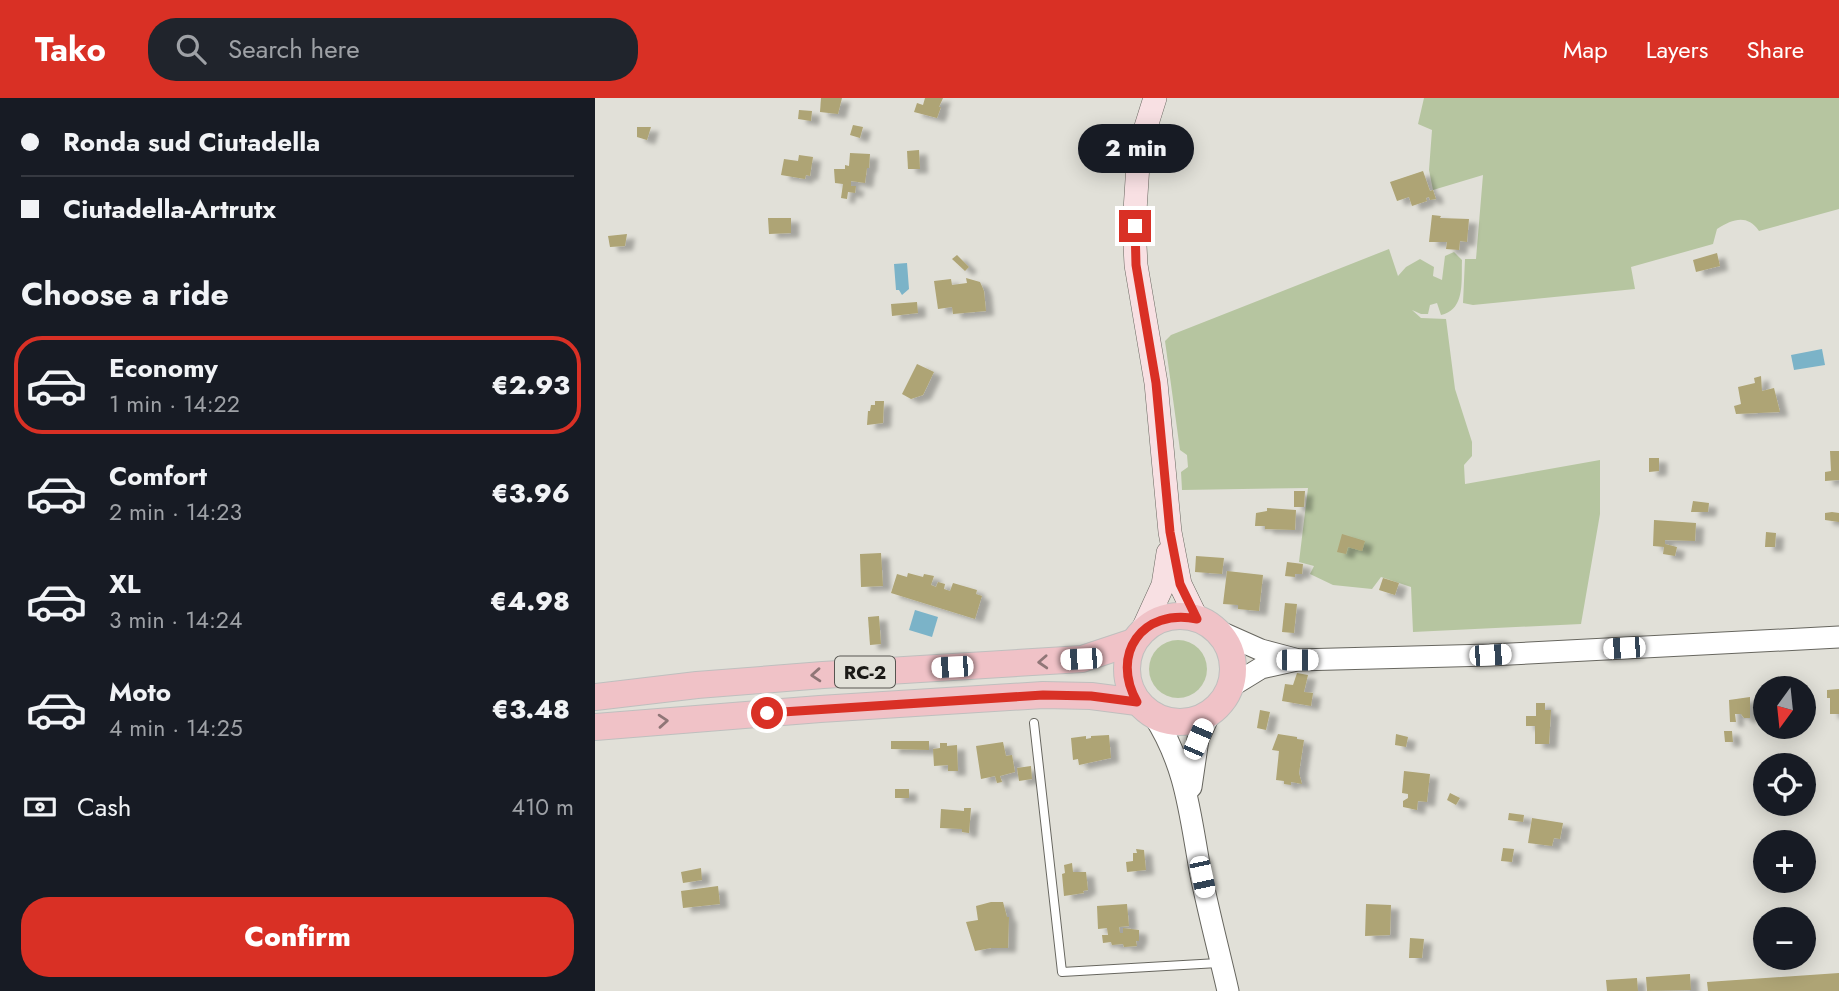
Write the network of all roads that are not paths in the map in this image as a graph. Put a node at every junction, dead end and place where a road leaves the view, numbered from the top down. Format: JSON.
{"nodes":[{"id":1,"x":1155,"y":98,"type":"edge"},
{"id":2,"x":1170,"y":532,"type":"junction"},
{"id":3,"x":1206,"y":624,"type":"junction"},
{"id":4,"x":1138,"y":637,"type":"junction"},
{"id":5,"x":1839,"y":637,"type":"edge"},
{"id":6,"x":1297,"y":660,"type":"junction"},
{"id":7,"x":1230,"y":687,"type":"junction"},
{"id":8,"x":595,"y":697,"type":"edge"},
{"id":9,"x":1146,"y":709,"type":"junction"},
{"id":10,"x":1210,"y":713,"type":"junction"},
{"id":11,"x":1034,"y":723,"type":"dead end"},
{"id":12,"x":595,"y":727,"type":"edge"},
{"id":13,"x":1189,"y":803,"type":"junction"},
{"id":14,"x":1221,"y":963,"type":"junction"},
{"id":15,"x":1227,"y":991,"type":"edge"}],
"edges":[{"from":1,"to":2,"type":"main road"},
{"from":2,"to":3,"type":"main road"},
{"from":2,"to":4,"type":"main road"},
{"from":3,"to":4,"type":"main road","number":"RC-2"},
{"from":3,"to":6,"type":"street"},
{"from":3,"to":7,"type":"main road"},
{"from":4,"to":8,"type":"main road","number":"RC-2","one_way":true},
{"from":4,"to":9,"type":"main road"},
{"from":5,"to":6,"type":"street"},
{"from":6,"to":7,"type":"street"},
{"from":7,"to":10,"type":"main road"},
{"from":9,"to":10,"type":"main road","number":"RC-2"},
{"from":12,"to":9,"type":"main road","number":"RC-2","one_way":true},
{"from":9,"to":13,"type":"street"},
{"from":10,"to":13,"type":"street"},
{"from":11,"to":14,"type":"lane"},
{"from":13,"to":14,"type":"street"},
{"from":14,"to":15,"type":"street"}]}
